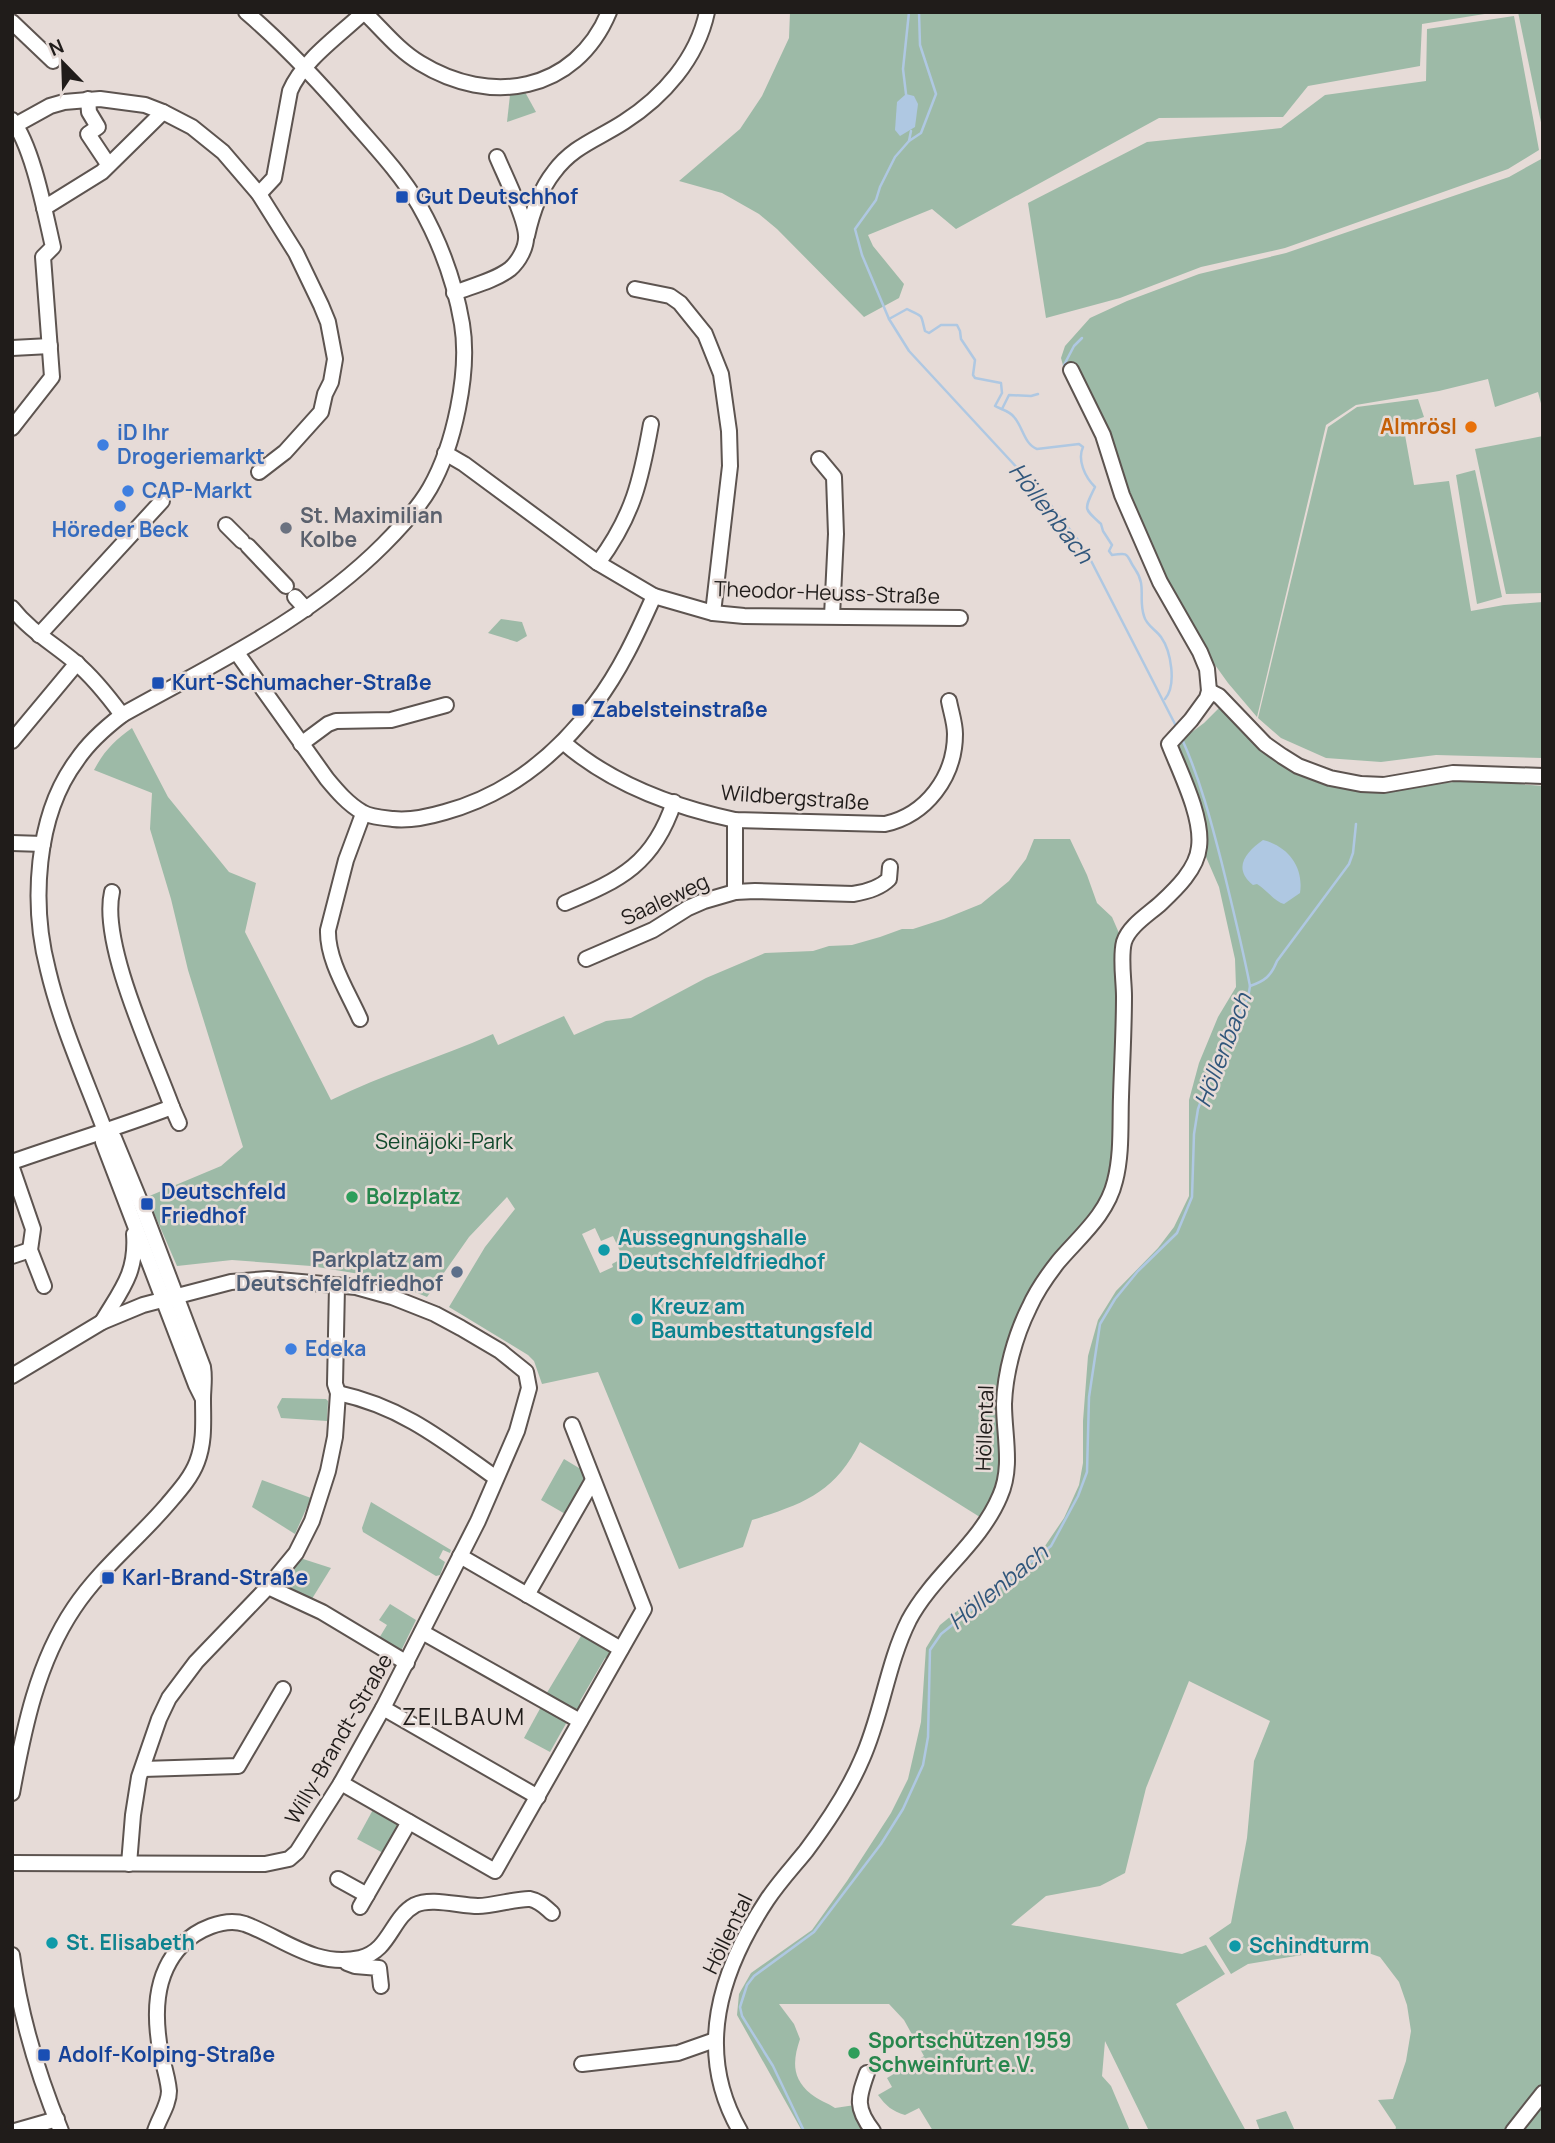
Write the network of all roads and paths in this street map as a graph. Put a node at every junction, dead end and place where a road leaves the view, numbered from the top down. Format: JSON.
{"nodes":[{"id":1,"x":246,"y":12,"type":"edge"},
{"id":2,"x":364,"y":12,"type":"edge"},
{"id":3,"x":610,"y":12,"type":"edge"},
{"id":4,"x":707,"y":12,"type":"edge"},
{"id":5,"x":12,"y":22,"type":"edge"},
{"id":6,"x":53,"y":61,"type":"dead end"},
{"id":7,"x":305,"y":66,"type":"junction"},
{"id":8,"x":88,"y":99,"type":"junction"},
{"id":9,"x":163,"y":112,"type":"junction"},
{"id":10,"x":14,"y":124,"type":"edge"},
{"id":11,"x":497,"y":157,"type":"dead end"},
{"id":12,"x":108,"y":164,"type":"junction"},
{"id":13,"x":259,"y":194,"type":"junction"},
{"id":14,"x":44,"y":208,"type":"junction"},
{"id":15,"x":527,"y":236,"type":"junction"},
{"id":16,"x":635,"y":289,"type":"dead end"},
{"id":17,"x":454,"y":293,"type":"junction"},
{"id":18,"x":50,"y":346,"type":"junction"},
{"id":19,"x":12,"y":348,"type":"edge"},
{"id":20,"x":1071,"y":370,"type":"dead end"},
{"id":21,"x":651,"y":424,"type":"dead end"},
{"id":22,"x":12,"y":428,"type":"edge"},
{"id":23,"x":445,"y":453,"type":"junction"},
{"id":24,"x":819,"y":459,"type":"dead end"},
{"id":25,"x":259,"y":472,"type":"dead end"},
{"id":26,"x":162,"y":501,"type":"dead end"},
{"id":27,"x":226,"y":525,"type":"dead end"},
{"id":28,"x":598,"y":563,"type":"junction"},
{"id":29,"x":654,"y":596,"type":"junction"},
{"id":30,"x":12,"y":608,"type":"edge"},
{"id":31,"x":306,"y":609,"type":"junction"},
{"id":32,"x":713,"y":613,"type":"junction"},
{"id":33,"x":832,"y":616,"type":"junction"},
{"id":34,"x":960,"y":618,"type":"dead end"},
{"id":35,"x":38,"y":635,"type":"junction"},
{"id":36,"x":237,"y":653,"type":"junction"},
{"id":37,"x":76,"y":663,"type":"junction"},
{"id":38,"x":1209,"y":691,"type":"junction"},
{"id":39,"x":949,"y":701,"type":"dead end"},
{"id":40,"x":446,"y":705,"type":"dead end"},
{"id":41,"x":122,"y":715,"type":"junction"},
{"id":42,"x":12,"y":741,"type":"edge"},
{"id":43,"x":563,"y":742,"type":"junction"},
{"id":44,"x":301,"y":744,"type":"junction"},
{"id":45,"x":1543,"y":776,"type":"edge"},
{"id":46,"x":674,"y":803,"type":"junction"},
{"id":47,"x":363,"y":814,"type":"junction"},
{"id":48,"x":735,"y":820,"type":"junction"},
{"id":49,"x":12,"y":843,"type":"edge"},
{"id":50,"x":43,"y":844,"type":"junction"},
{"id":51,"x":890,"y":867,"type":"dead end"},
{"id":52,"x":112,"y":892,"type":"dead end"},
{"id":53,"x":735,"y":892,"type":"junction"},
{"id":54,"x":565,"y":903,"type":"dead end"},
{"id":55,"x":586,"y":960,"type":"dead end"},
{"id":56,"x":360,"y":1019,"type":"dead end"},
{"id":57,"x":172,"y":1107,"type":"junction"},
{"id":58,"x":179,"y":1123,"type":"dead end"},
{"id":59,"x":105,"y":1131,"type":"junction"},
{"id":60,"x":12,"y":1161,"type":"edge"},
{"id":61,"x":12,"y":1168,"type":"edge"},
{"id":62,"x":132,"y":1219,"type":"junction"},
{"id":63,"x":30,"y":1250,"type":"junction"},
{"id":64,"x":12,"y":1256,"type":"edge"},
{"id":65,"x":44,"y":1286,"type":"dead end"},
{"id":66,"x":337,"y":1286,"type":"junction"},
{"id":67,"x":169,"y":1298,"type":"junction"},
{"id":68,"x":102,"y":1322,"type":"junction"},
{"id":69,"x":12,"y":1376,"type":"edge"},
{"id":70,"x":338,"y":1393,"type":"junction"},
{"id":71,"x":572,"y":1425,"type":"dead end"},
{"id":72,"x":496,"y":1478,"type":"junction"},
{"id":73,"x":593,"y":1480,"type":"junction"},
{"id":74,"x":460,"y":1556,"type":"junction"},
{"id":75,"x":268,"y":1587,"type":"junction"},
{"id":76,"x":527,"y":1595,"type":"junction"},
{"id":77,"x":422,"y":1632,"type":"junction"},
{"id":78,"x":621,"y":1649,"type":"junction"},
{"id":79,"x":407,"y":1663,"type":"junction"},
{"id":80,"x":283,"y":1689,"type":"dead end"},
{"id":81,"x":383,"y":1708,"type":"junction"},
{"id":82,"x":580,"y":1721,"type":"junction"},
{"id":83,"x":143,"y":1769,"type":"junction"},
{"id":84,"x":341,"y":1783,"type":"junction"},
{"id":85,"x":12,"y":1793,"type":"edge"},
{"id":86,"x":538,"y":1797,"type":"junction"},
{"id":87,"x":409,"y":1822,"type":"junction"},
{"id":88,"x":12,"y":1863,"type":"edge"},
{"id":89,"x":129,"y":1864,"type":"junction"},
{"id":90,"x":338,"y":1879,"type":"dead end"},
{"id":91,"x":552,"y":1913,"type":"dead end"},
{"id":92,"x":12,"y":1955,"type":"edge"},
{"id":93,"x":340,"y":1961,"type":"junction"},
{"id":94,"x":380,"y":1986,"type":"dead end"},
{"id":95,"x":715,"y":2040,"type":"junction"},
{"id":96,"x":582,"y":2064,"type":"dead end"},
{"id":97,"x":867,"y":2073,"type":"dead end"},
{"id":98,"x":1543,"y":2093,"type":"edge"},
{"id":99,"x":59,"y":2125,"type":"edge"},
{"id":100,"x":15,"y":2131,"type":"edge"},
{"id":101,"x":155,"y":2131,"type":"edge"},
{"id":102,"x":740,"y":2131,"type":"edge"},
{"id":103,"x":873,"y":2131,"type":"edge"},
{"id":104,"x":1513,"y":2131,"type":"edge"}],
"edges":[{"from":1,"to":7,"type":"street"},
{"from":2,"to":3,"type":"street"},
{"from":2,"to":7,"type":"street"},
{"from":4,"to":15,"type":"street"},
{"from":5,"to":6,"type":"street"},
{"from":7,"to":13,"type":"street"},
{"from":7,"to":17,"type":"street"},
{"from":8,"to":9,"type":"street"},
{"from":8,"to":10,"type":"street"},
{"from":8,"to":12,"type":"street"},
{"from":9,"to":12,"type":"street"},
{"from":9,"to":13,"type":"street"},
{"from":10,"to":14,"type":"street"},
{"from":11,"to":15,"type":"street"},
{"from":12,"to":14,"type":"street"},
{"from":13,"to":25,"type":"street"},
{"from":14,"to":18,"type":"street"},
{"from":15,"to":17,"type":"street"},
{"from":16,"to":32,"type":"street"},
{"from":17,"to":23,"type":"street"},
{"from":18,"to":19,"type":"street"},
{"from":18,"to":22,"type":"street"},
{"from":20,"to":38,"type":"street"},
{"from":21,"to":28,"type":"street"},
{"from":23,"to":28,"type":"street","name":"Theodor-Heuss-Straße"},
{"from":23,"to":31,"type":"street"},
{"from":24,"to":33,"type":"street"},
{"from":26,"to":35,"type":"street"},
{"from":27,"to":31,"type":"street"},
{"from":28,"to":29,"type":"street","name":"Theodor-Heuss-Straße"},
{"from":29,"to":32,"type":"street","name":"Theodor-Heuss-Straße"},
{"from":29,"to":43,"type":"street"},
{"from":30,"to":35,"type":"street"},
{"from":31,"to":36,"type":"street"},
{"from":32,"to":33,"type":"street","name":"Theodor-Heuss-Straße"},
{"from":33,"to":34,"type":"street","name":"Theodor-Heuss-Straße"},
{"from":35,"to":37,"type":"street"},
{"from":36,"to":41,"type":"street"},
{"from":36,"to":44,"type":"street"},
{"from":37,"to":41,"type":"street"},
{"from":37,"to":42,"type":"street"},
{"from":38,"to":45,"type":"street"},
{"from":38,"to":95,"type":"street","name":"Höllental"},
{"from":39,"to":48,"type":"street","name":"Wildbergstraße"},
{"from":40,"to":44,"type":"street"},
{"from":41,"to":50,"type":"street"},
{"from":43,"to":46,"type":"street","name":"Wildbergstraße"},
{"from":43,"to":47,"type":"street"},
{"from":44,"to":47,"type":"street"},
{"from":46,"to":48,"type":"street","name":"Wildbergstraße"},
{"from":46,"to":54,"type":"street"},
{"from":47,"to":56,"type":"street"},
{"from":48,"to":53,"type":"street","name":"Saaleweg"},
{"from":49,"to":50,"type":"street"},
{"from":50,"to":59,"type":"street"},
{"from":51,"to":53,"type":"street"},
{"from":52,"to":57,"type":"street"},
{"from":53,"to":55,"type":"street","name":"Saaleweg"},
{"from":57,"to":58,"type":"street"},
{"from":57,"to":59,"type":"street"},
{"from":59,"to":60,"type":"street"},
{"from":59,"to":62,"type":"street"},
{"from":59,"to":67,"type":"street"},
{"from":61,"to":63,"type":"street"},
{"from":62,"to":67,"type":"street"},
{"from":62,"to":68,"type":"street"},
{"from":63,"to":64,"type":"street"},
{"from":63,"to":65,"type":"street"},
{"from":66,"to":67,"type":"street"},
{"from":66,"to":70,"type":"street"},
{"from":66,"to":72,"type":"street","name":"Willy-Brandt-Straße"},
{"from":67,"to":68,"type":"street"},
{"from":67,"to":85,"type":"street"},
{"from":68,"to":69,"type":"street"},
{"from":70,"to":72,"type":"street"},
{"from":70,"to":75,"type":"street"},
{"from":71,"to":73,"type":"street"},
{"from":72,"to":74,"type":"street","name":"Willy-Brandt-Straße"},
{"from":73,"to":76,"type":"street"},
{"from":73,"to":78,"type":"street"},
{"from":74,"to":76,"type":"street"},
{"from":74,"to":77,"type":"street","name":"Willy-Brandt-Straße"},
{"from":75,"to":79,"type":"street"},
{"from":75,"to":83,"type":"street"},
{"from":76,"to":78,"type":"street"},
{"from":77,"to":79,"type":"street","name":"Willy-Brandt-Straße"},
{"from":77,"to":82,"type":"street"},
{"from":78,"to":82,"type":"street"},
{"from":79,"to":81,"type":"street","name":"Willy-Brandt-Straße"},
{"from":80,"to":83,"type":"street"},
{"from":81,"to":84,"type":"street","name":"Willy-Brandt-Straße"},
{"from":81,"to":86,"type":"street"},
{"from":82,"to":86,"type":"street"},
{"from":83,"to":89,"type":"street"},
{"from":84,"to":87,"type":"street"},
{"from":84,"to":89,"type":"street","name":"Willy-Brandt-Straße"},
{"from":86,"to":87,"type":"street"},
{"from":87,"to":90,"type":"street"},
{"from":88,"to":89,"type":"street","name":"Willy-Brandt-Straße"},
{"from":91,"to":93,"type":"street"},
{"from":92,"to":99,"type":"street"},
{"from":93,"to":94,"type":"street"},
{"from":93,"to":101,"type":"street"},
{"from":95,"to":96,"type":"street"},
{"from":95,"to":102,"type":"street","name":"Höllental"},
{"from":97,"to":103,"type":"street"},
{"from":98,"to":104,"type":"street"},
{"from":99,"to":100,"type":"street"}]}
